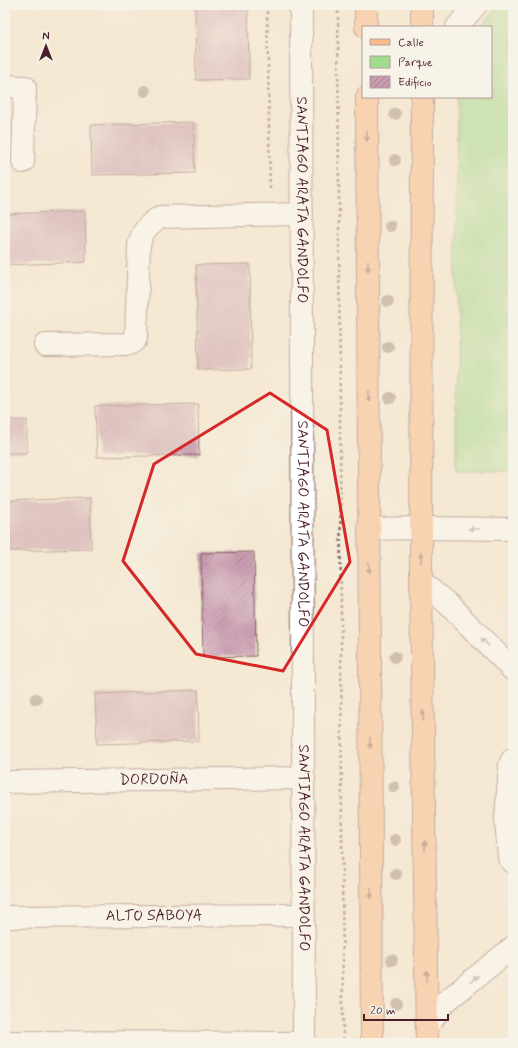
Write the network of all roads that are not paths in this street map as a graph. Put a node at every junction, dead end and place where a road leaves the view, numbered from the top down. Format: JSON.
{"nodes":[{"id":1,"x":301,"y":5,"type":"edge"},
{"id":2,"x":366,"y":5,"type":"edge"},
{"id":3,"x":422,"y":5,"type":"edge"},
{"id":4,"x":476,"y":5,"type":"edge"},
{"id":5,"x":366,"y":26,"type":"edge"},
{"id":6,"x":422,"y":26,"type":"edge"},
{"id":7,"x":458,"y":26,"type":"edge"},
{"id":8,"x":5,"y":86,"type":"edge"},
{"id":9,"x":367,"y":98,"type":"edge"},
{"id":10,"x":422,"y":98,"type":"edge"},
{"id":11,"x":23,"y":162,"type":"dead end"},
{"id":12,"x":302,"y":214,"type":"junction"},
{"id":13,"x":45,"y":345,"type":"dead end"},
{"id":14,"x":421,"y":528,"type":"junction"},
{"id":15,"x":369,"y":529,"type":"junction"},
{"id":16,"x":513,"y":529,"type":"edge"},
{"id":17,"x":421,"y":582,"type":"junction"},
{"id":18,"x":513,"y":670,"type":"edge"},
{"id":19,"x":513,"y":759,"type":"edge"},
{"id":20,"x":304,"y":778,"type":"junction"},
{"id":21,"x":5,"y":782,"type":"edge"},
{"id":22,"x":513,"y":862,"type":"edge"},
{"id":23,"x":304,"y":914,"type":"junction"},
{"id":24,"x":5,"y":917,"type":"edge"},
{"id":25,"x":513,"y":947,"type":"edge"},
{"id":26,"x":427,"y":1035,"type":"edge"},
{"id":27,"x":5,"y":1042,"type":"edge"},
{"id":28,"x":114,"y":1043,"type":"edge"},
{"id":29,"x":304,"y":1043,"type":"edge"},
{"id":30,"x":372,"y":1043,"type":"edge"}],
"edges":[{"from":1,"to":12,"type":"street","name":"SANTIAGO ARATA GANDOLFO"},
{"from":2,"to":5,"type":"main road"},
{"from":3,"to":6,"type":"main road"},
{"from":4,"to":7,"type":"street"},
{"from":8,"to":11,"type":"street"},
{"from":9,"to":15,"type":"main road","one_way":true},
{"from":10,"to":14,"type":"main road"},
{"from":12,"to":13,"type":"street"},
{"from":12,"to":20,"type":"street","name":"SANTIAGO ARATA GANDOLFO"},
{"from":14,"to":15,"type":"street"},
{"from":16,"to":14,"type":"street","one_way":true},
{"from":17,"to":14,"type":"main road","one_way":true},
{"from":15,"to":30,"type":"main road","one_way":true},
{"from":18,"to":17,"type":"street","one_way":true},
{"from":26,"to":17,"type":"main road","one_way":true},
{"from":19,"to":22,"type":"street"},
{"from":20,"to":21,"type":"street","name":"DORDOÑA"},
{"from":20,"to":23,"type":"street","name":"SANTIAGO ARATA GANDOLFO"},
{"from":23,"to":24,"type":"street","name":"ALTO SABOYA"},
{"from":23,"to":29,"type":"street","name":"SANTIAGO ARATA GANDOLFO"},
{"from":26,"to":25,"type":"street","one_way":true},
{"from":27,"to":28,"type":"street"},
{"from":28,"to":29,"type":"street"}]}
